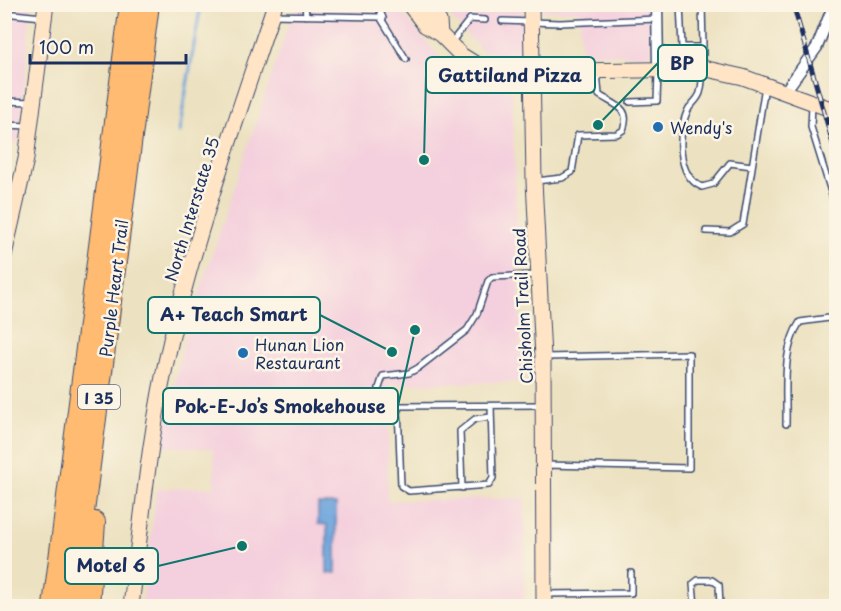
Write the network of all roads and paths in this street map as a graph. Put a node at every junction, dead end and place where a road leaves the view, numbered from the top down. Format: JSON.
{"nodes":[{"id":1,"x":130,"y":4,"type":"edge"},
{"id":2,"x":149,"y":4,"type":"edge"},
{"id":3,"x":305,"y":4,"type":"edge"},
{"id":4,"x":377,"y":4,"type":"edge"},
{"id":5,"x":409,"y":4,"type":"edge"},
{"id":6,"x":427,"y":4,"type":"edge"},
{"id":7,"x":531,"y":4,"type":"edge"},
{"id":8,"x":657,"y":4,"type":"edge"},
{"id":9,"x":680,"y":4,"type":"edge"},
{"id":10,"x":702,"y":4,"type":"edge"},
{"id":11,"x":834,"y":4,"type":"edge"},
{"id":12,"x":273,"y":10,"type":"edge"},
{"id":13,"x":45,"y":11,"type":"edge"},
{"id":14,"x":4,"y":13,"type":"edge"},
{"id":15,"x":306,"y":16,"type":"junction"},
{"id":16,"x":657,"y":19,"type":"junction"},
{"id":17,"x":384,"y":20,"type":"junction"},
{"id":18,"x":485,"y":20,"type":"dead end"},
{"id":19,"x":502,"y":21,"type":"dead end"},
{"id":20,"x":531,"y":21,"type":"junction"},
{"id":21,"x":445,"y":39,"type":"junction"},
{"id":22,"x":703,"y":47,"type":"junction"},
{"id":23,"x":406,"y":59,"type":"dead end"},
{"id":24,"x":658,"y":68,"type":"junction"},
{"id":25,"x":704,"y":68,"type":"junction"},
{"id":26,"x":597,"y":70,"type":"junction"},
{"id":27,"x":533,"y":72,"type":"junction"},
{"id":28,"x":765,"y":85,"type":"junction"},
{"id":29,"x":784,"y":93,"type":"junction"},
{"id":30,"x":4,"y":101,"type":"edge"},
{"id":31,"x":33,"y":102,"type":"junction"},
{"id":32,"x":630,"y":102,"type":"dead end"},
{"id":33,"x":813,"y":103,"type":"junction"},
{"id":34,"x":837,"y":111,"type":"edge"},
{"id":35,"x":4,"y":125,"type":"edge"},
{"id":36,"x":30,"y":126,"type":"junction"},
{"id":37,"x":752,"y":166,"type":"junction"},
{"id":38,"x":534,"y":181,"type":"junction"},
{"id":39,"x":126,"y":188,"type":"junction"},
{"id":40,"x":837,"y":208,"type":"edge"},
{"id":41,"x":706,"y":231,"type":"dead end"},
{"id":42,"x":4,"y":255,"type":"edge"},
{"id":43,"x":539,"y":274,"type":"junction"},
{"id":44,"x":93,"y":278,"type":"junction"},
{"id":45,"x":837,"y":317,"type":"edge"},
{"id":46,"x":543,"y":357,"type":"junction"},
{"id":47,"x":379,"y":388,"type":"dead end"},
{"id":48,"x":544,"y":405,"type":"junction"},
{"id":49,"x":491,"y":406,"type":"junction"},
{"id":50,"x":491,"y":417,"type":"junction"},
{"id":51,"x":786,"y":424,"type":"dead end"},
{"id":52,"x":545,"y":465,"type":"junction"},
{"id":53,"x":462,"y":488,"type":"junction"},
{"id":54,"x":631,"y":573,"type":"dead end"},
{"id":55,"x":544,"y":600,"type":"edge"},
{"id":56,"x":40,"y":606,"type":"edge"},
{"id":57,"x":53,"y":606,"type":"edge"},
{"id":58,"x":72,"y":606,"type":"edge"},
{"id":59,"x":89,"y":606,"type":"edge"},
{"id":60,"x":131,"y":606,"type":"edge"},
{"id":61,"x":695,"y":606,"type":"edge"},
{"id":62,"x":720,"y":606,"type":"edge"}],
"edges":[{"from":1,"to":44,"type":"highway","name":"Purple Heart Trail","number":"I 35"},
{"from":2,"to":39,"type":"highway","name":"Purple Heart Trail","number":"I 35"},
{"from":3,"to":15,"type":"lane"},
{"from":4,"to":17,"type":"lane"},
{"from":5,"to":21,"type":"main road"},
{"from":6,"to":21,"type":"main road"},
{"from":7,"to":20,"type":"main road","name":"Chisholm Trail Road"},
{"from":8,"to":16,"type":"street"},
{"from":9,"to":22,"type":"lane"},
{"from":10,"to":22,"type":"lane"},
{"from":11,"to":29,"type":"street"},
{"from":12,"to":15,"type":"lane"},
{"from":12,"to":60,"type":"main road","name":"North Interstate 35"},
{"from":13,"to":14,"type":"lane"},
{"from":13,"to":31,"type":"main road"},
{"from":15,"to":17,"type":"lane"},
{"from":16,"to":20,"type":"lane"},
{"from":16,"to":24,"type":"street"},
{"from":17,"to":23,"type":"lane"},
{"from":18,"to":21,"type":"lane"},
{"from":19,"to":20,"type":"lane"},
{"from":20,"to":27,"type":"main road","name":"Chisholm Trail Road"},
{"from":21,"to":27,"type":"main road"},
{"from":22,"to":25,"type":"lane"},
{"from":24,"to":25,"type":"main road"},
{"from":24,"to":26,"type":"main road"},
{"from":24,"to":32,"type":"lane"},
{"from":25,"to":28,"type":"main road"},
{"from":25,"to":37,"type":"lane"},
{"from":26,"to":27,"type":"main road"},
{"from":26,"to":38,"type":"lane"},
{"from":27,"to":38,"type":"main road","name":"Chisholm Trail Road"},
{"from":28,"to":29,"type":"main road"},
{"from":28,"to":37,"type":"lane"},
{"from":29,"to":33,"type":"main road"},
{"from":30,"to":31,"type":"lane"},
{"from":31,"to":36,"type":"main road"},
{"from":33,"to":34,"type":"main road"},
{"from":33,"to":40,"type":"lane"},
{"from":35,"to":36,"type":"lane"},
{"from":36,"to":42,"type":"main road"},
{"from":37,"to":41,"type":"lane"},
{"from":38,"to":43,"type":"main road","name":"Chisholm Trail Road"},
{"from":39,"to":58,"type":"highway","name":"Purple Heart Trail","number":"I 35"},
{"from":39,"to":59,"type":"highway"},
{"from":43,"to":46,"type":"main road","name":"Chisholm Trail Road"},
{"from":43,"to":47,"type":"lane"},
{"from":44,"to":56,"type":"highway"},
{"from":44,"to":57,"type":"highway","name":"Purple Heart Trail","number":"I 35"},
{"from":45,"to":51,"type":"lane"},
{"from":46,"to":48,"type":"main road","name":"Chisholm Trail Road"},
{"from":46,"to":52,"type":"lane"},
{"from":48,"to":49,"type":"lane"},
{"from":48,"to":52,"type":"main road","name":"Chisholm Trail Road"},
{"from":49,"to":50,"type":"lane"},
{"from":49,"to":53,"type":"lane"},
{"from":50,"to":53,"type":"lane"},
{"from":50,"to":53,"type":"lane"},
{"from":52,"to":55,"type":"main road","name":"Chisholm Trail Road"},
{"from":54,"to":55,"type":"lane"},
{"from":61,"to":62,"type":"lane"}]}
